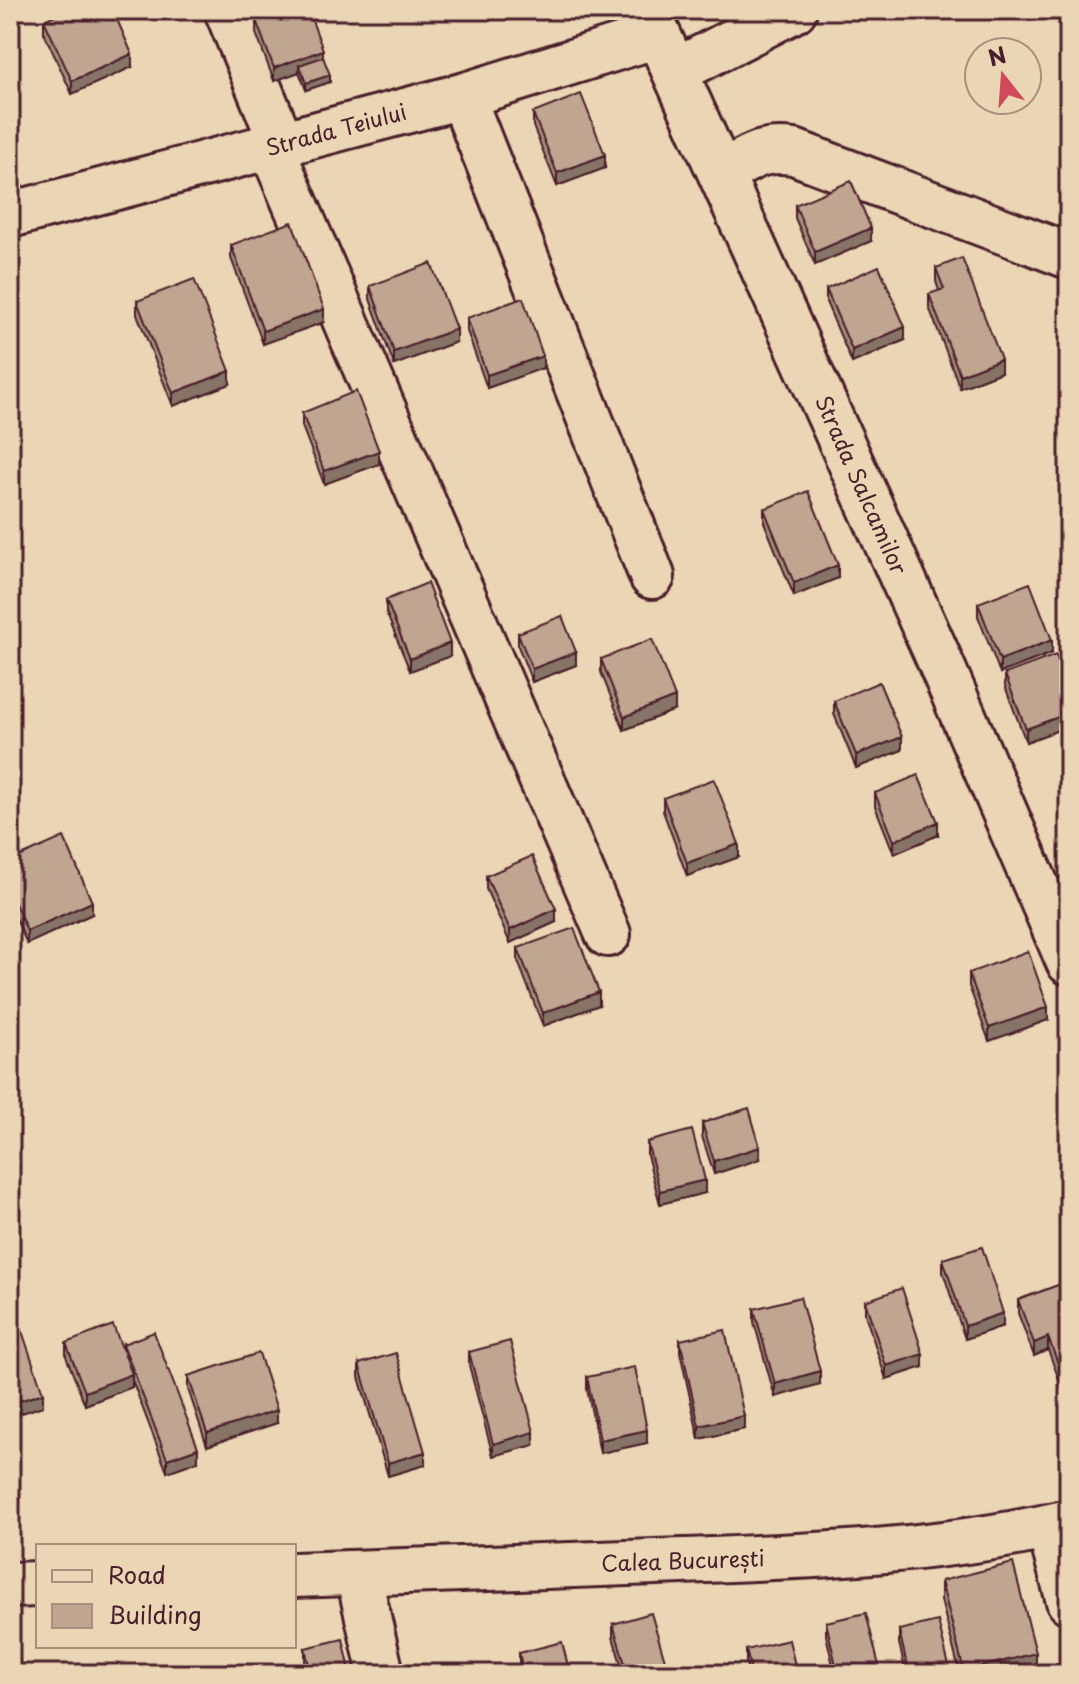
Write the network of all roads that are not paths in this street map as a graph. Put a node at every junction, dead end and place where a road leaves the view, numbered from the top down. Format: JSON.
{"nodes":[{"id":1,"x":227,"y":10,"type":"edge"},
{"id":2,"x":794,"y":10,"type":"edge"},
{"id":3,"x":660,"y":39,"type":"edge"},
{"id":4,"x":462,"y":96,"type":"junction"},
{"id":5,"x":276,"y":146,"type":"junction"},
{"id":6,"x":721,"y":174,"type":"junction"},
{"id":7,"x":10,"y":215,"type":"edge"},
{"id":8,"x":1069,"y":256,"type":"edge"},
{"id":9,"x":652,"y":576,"type":"dead end"},
{"id":10,"x":608,"y":934,"type":"dead end"},
{"id":11,"x":1069,"y":962,"type":"edge"},
{"id":12,"x":1059,"y":1525,"type":"edge"},
{"id":13,"x":358,"y":1573,"type":"junction"},
{"id":14,"x":296,"y":1575,"type":"edge"},
{"id":15,"x":36,"y":1584,"type":"edge"},
{"id":16,"x":10,"y":1585,"type":"edge"},
{"id":17,"x":1069,"y":1601,"type":"edge"},
{"id":18,"x":381,"y":1674,"type":"edge"}],
"edges":[{"from":1,"to":5,"type":"street"},
{"from":2,"to":3,"type":"street","name":"Strada Teiului"},
{"from":3,"to":4,"type":"street","name":"Strada Teiului"},
{"from":3,"to":6,"type":"street","name":"Strada Salcamilor"},
{"from":4,"to":5,"type":"street","name":"Strada Teiului"},
{"from":4,"to":9,"type":"street"},
{"from":5,"to":7,"type":"street","name":"Strada Teiului"},
{"from":5,"to":10,"type":"street"},
{"from":6,"to":8,"type":"street"},
{"from":6,"to":11,"type":"street","name":"Strada Salcamilor"},
{"from":12,"to":13,"type":"street","name":"Calea București"},
{"from":12,"to":17,"type":"street"},
{"from":13,"to":14,"type":"street","name":"Calea București"},
{"from":13,"to":18,"type":"street"},
{"from":15,"to":16,"type":"street"}]}
